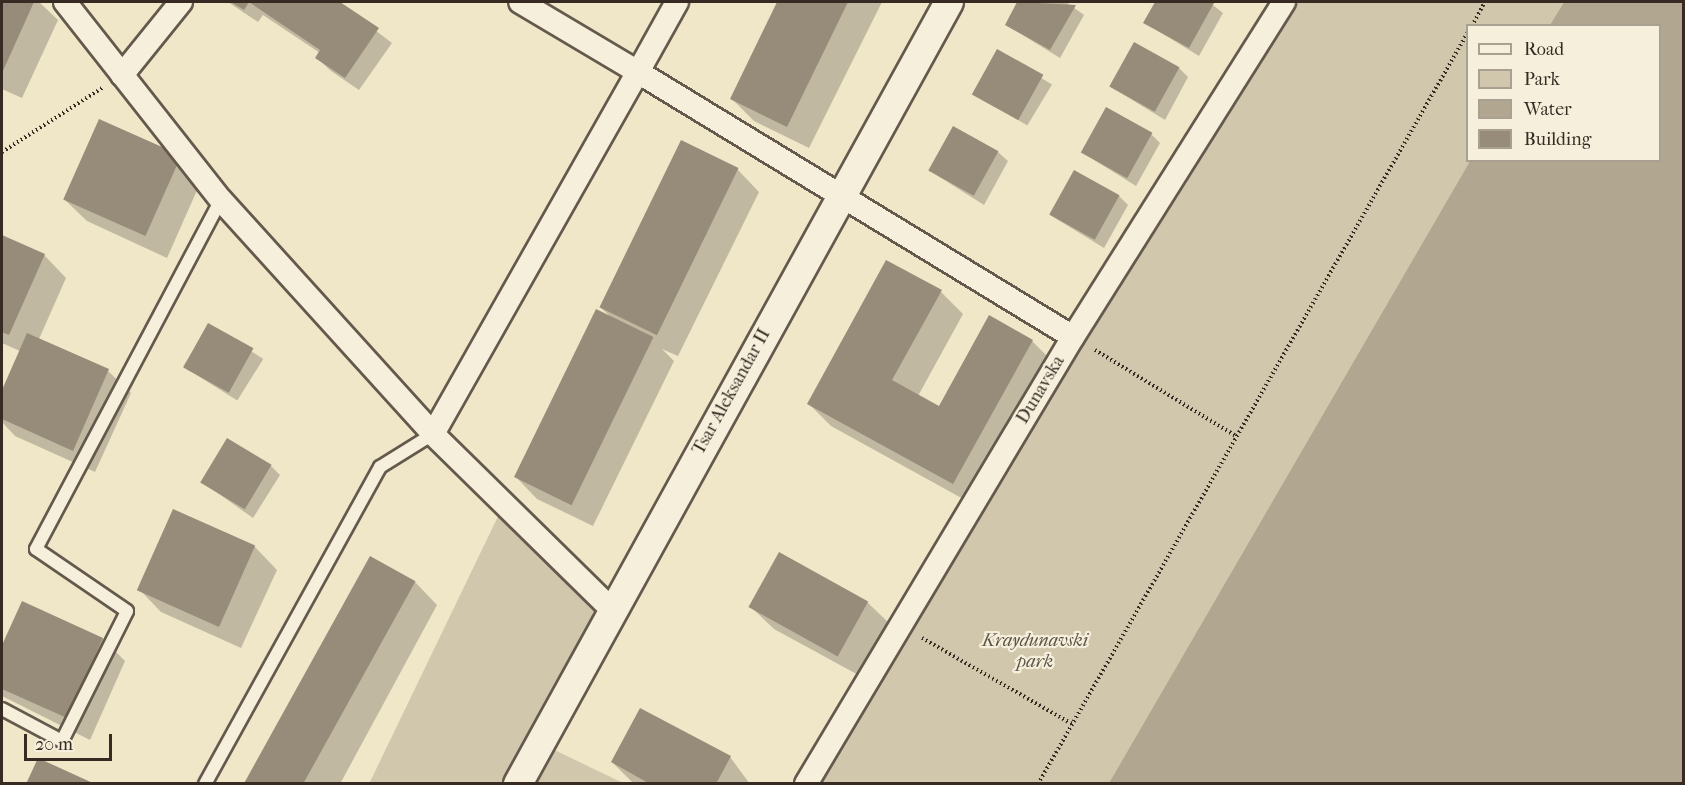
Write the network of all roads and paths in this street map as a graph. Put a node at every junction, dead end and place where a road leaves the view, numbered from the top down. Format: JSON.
{"nodes":[{"id":1,"x":65,"y":2,"type":"edge"},
{"id":2,"x":181,"y":2,"type":"edge"},
{"id":3,"x":520,"y":2,"type":"edge"},
{"id":4,"x":676,"y":2,"type":"edge"},
{"id":5,"x":949,"y":2,"type":"edge"},
{"id":6,"x":1485,"y":2,"type":"edge"},
{"id":7,"x":1275,"y":5,"type":"edge"},
{"id":8,"x":1473,"y":24,"type":"edge"},
{"id":9,"x":1466,"y":34,"type":"edge"},
{"id":10,"x":638,"y":72,"type":"junction"},
{"id":11,"x":122,"y":75,"type":"junction"},
{"id":12,"x":2,"y":152,"type":"edge"},
{"id":13,"x":842,"y":195,"type":"junction"},
{"id":14,"x":221,"y":200,"type":"junction"},
{"id":15,"x":1073,"y":337,"type":"junction"},
{"id":16,"x":433,"y":434,"type":"junction"},
{"id":17,"x":1236,"y":436,"type":"junction"},
{"id":18,"x":611,"y":609,"type":"junction"},
{"id":19,"x":900,"y":626,"type":"junction"},
{"id":20,"x":2,"y":709,"type":"edge"},
{"id":21,"x":1072,"y":724,"type":"junction"},
{"id":22,"x":205,"y":783,"type":"edge"},
{"id":23,"x":518,"y":783,"type":"edge"},
{"id":24,"x":806,"y":783,"type":"edge"},
{"id":25,"x":1038,"y":783,"type":"edge"}],
"edges":[{"from":1,"to":11,"type":"street"},
{"from":2,"to":11,"type":"street"},
{"from":3,"to":10,"type":"street"},
{"from":4,"to":10,"type":"street"},
{"from":5,"to":13,"type":"street","name":"Tsar Aleksandar II"},
{"from":6,"to":8,"type":"path"},
{"from":7,"to":15,"type":"street","name":"Dunavska"},
{"from":9,"to":17,"type":"path"},
{"from":10,"to":13,"type":"street"},
{"from":10,"to":16,"type":"street"},
{"from":11,"to":12,"type":"path"},
{"from":11,"to":14,"type":"street"},
{"from":13,"to":15,"type":"street"},
{"from":13,"to":18,"type":"street","name":"Tsar Aleksandar II"},
{"from":14,"to":16,"type":"street"},
{"from":14,"to":20,"type":"lane"},
{"from":15,"to":17,"type":"path"},
{"from":15,"to":19,"type":"street","name":"Dunavska"},
{"from":16,"to":18,"type":"street"},
{"from":16,"to":22,"type":"lane"},
{"from":17,"to":21,"type":"path"},
{"from":18,"to":23,"type":"street","name":"Tsar Aleksandar II"},
{"from":19,"to":21,"type":"path"},
{"from":19,"to":24,"type":"street","name":"Dunavska"},
{"from":21,"to":25,"type":"path"}]}
